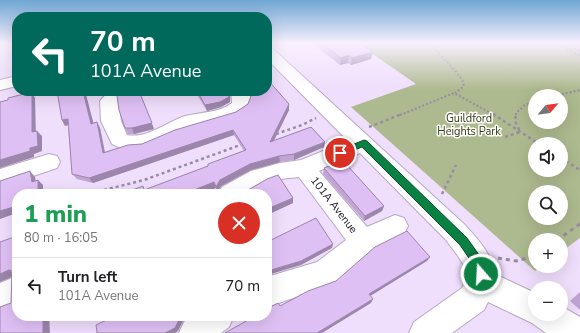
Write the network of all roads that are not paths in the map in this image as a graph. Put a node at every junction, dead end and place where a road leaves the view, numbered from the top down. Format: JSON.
{"nodes":[{"id":1,"x":276,"y":59,"type":"edge"},
{"id":2,"x":286,"y":69,"type":"junction"},
{"id":3,"x":272,"y":73,"type":"edge"},
{"id":4,"x":12,"y":82,"type":"edge"},
{"id":5,"x":0,"y":85,"type":"edge"},
{"id":6,"x":112,"y":96,"type":"edge"},
{"id":7,"x":241,"y":96,"type":"edge"},
{"id":8,"x":364,"y":136,"type":"junction"},
{"id":9,"x":49,"y":162,"type":"dead end"},
{"id":10,"x":304,"y":168,"type":"junction"},
{"id":11,"x":0,"y":178,"type":"edge"},
{"id":12,"x":239,"y":189,"type":"edge"},
{"id":13,"x":395,"y":226,"type":"dead end"},
{"id":14,"x":363,"y":242,"type":"junction"},
{"id":15,"x":272,"y":290,"type":"edge"},
{"id":16,"x":477,"y":291,"type":"junction"},
{"id":17,"x":12,"y":293,"type":"edge"},
{"id":18,"x":0,"y":298,"type":"edge"},
{"id":19,"x":528,"y":307,"type":"edge"},
{"id":20,"x":211,"y":321,"type":"edge"},
{"id":21,"x":556,"y":321,"type":"edge"},
{"id":22,"x":195,"y":333,"type":"edge"},
{"id":23,"x":425,"y":333,"type":"edge"},
{"id":24,"x":577,"y":333,"type":"edge"}],
"edges":[{"from":1,"to":2,"type":"street"},
{"from":2,"to":3,"type":"street"},
{"from":2,"to":8,"type":"street"},
{"from":4,"to":5,"type":"street"},
{"from":6,"to":7,"type":"street"},
{"from":8,"to":10,"type":"street","name":"101A Avenue"},
{"from":8,"to":16,"type":"street"},
{"from":9,"to":11,"type":"street"},
{"from":10,"to":12,"type":"street","name":"101A Avenue"},
{"from":10,"to":14,"type":"street","name":"101A Avenue"},
{"from":13,"to":14,"type":"street","name":"101A Avenue"},
{"from":14,"to":15,"type":"street","name":"101A Avenue"},
{"from":16,"to":19,"type":"street"},
{"from":16,"to":23,"type":"street"},
{"from":17,"to":18,"type":"street"},
{"from":20,"to":22,"type":"street"},
{"from":21,"to":24,"type":"street"}]}
